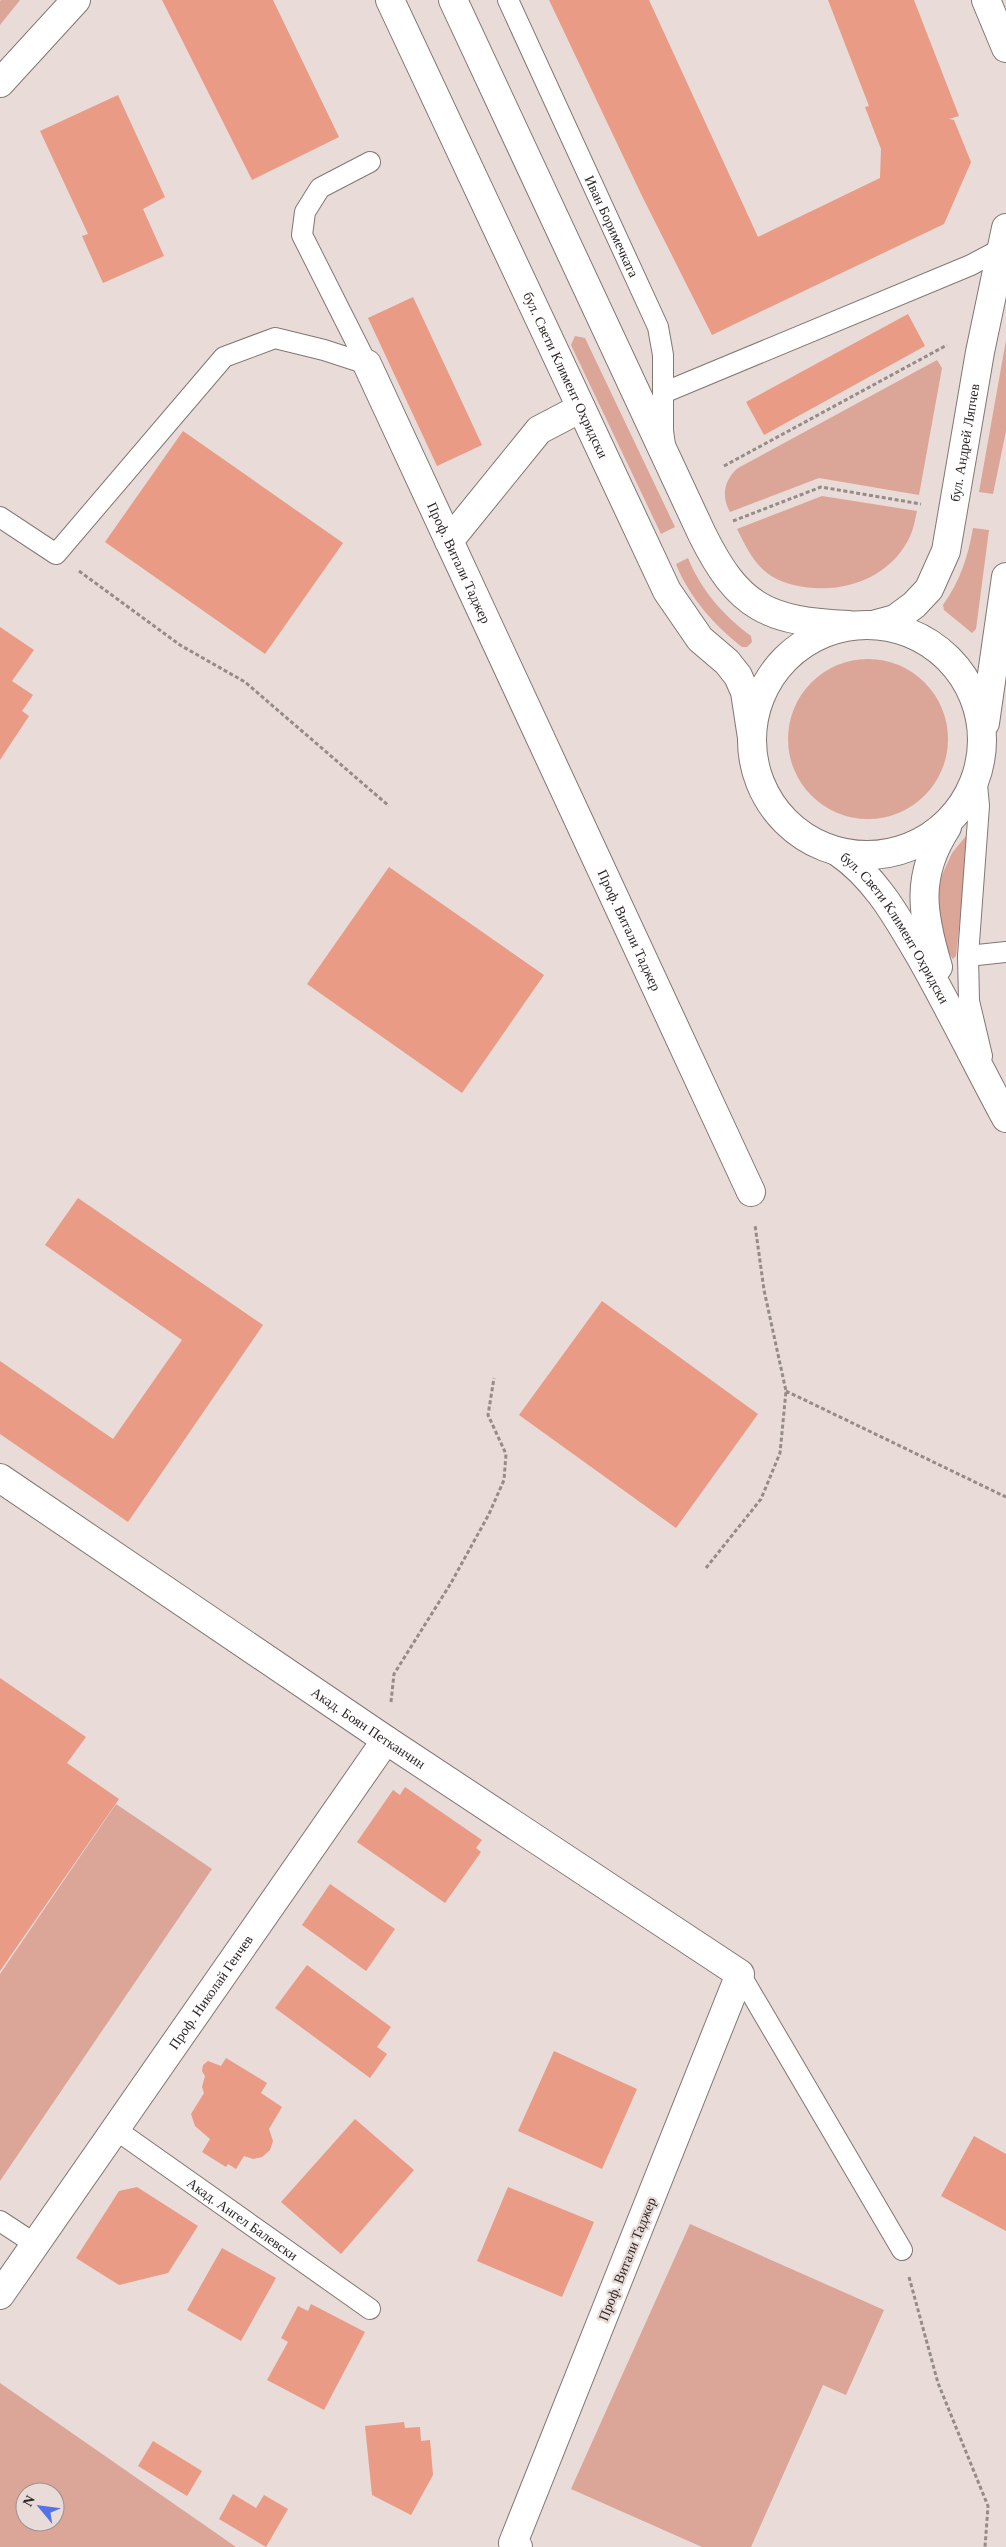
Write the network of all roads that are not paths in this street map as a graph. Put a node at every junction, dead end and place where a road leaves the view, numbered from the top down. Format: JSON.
{"nodes":[{"id":1,"x":76,"y":0,"type":"edge"},
{"id":2,"x":390,"y":0,"type":"edge"},
{"id":3,"x":453,"y":0,"type":"edge"},
{"id":4,"x":508,"y":0,"type":"edge"},
{"id":5,"x":986,"y":0,"type":"edge"},
{"id":6,"x":1006,"y":48,"type":"edge"},
{"id":7,"x":0,"y":83,"type":"edge"},
{"id":8,"x":370,"y":162,"type":"dead end"},
{"id":9,"x":1004,"y":238,"type":"edge"},
{"id":10,"x":367,"y":364,"type":"junction"},
{"id":11,"x":663,"y":393,"type":"junction"},
{"id":12,"x":581,"y":408,"type":"junction"},
{"id":13,"x":669,"y":464,"type":"junction"},
{"id":14,"x":0,"y":517,"type":"edge"},
{"id":15,"x":449,"y":541,"type":"junction"},
{"id":16,"x":1006,"y":577,"type":"edge"},
{"id":17,"x":861,"y":625,"type":"junction"},
{"id":18,"x":752,"y":738,"type":"junction"},
{"id":19,"x":983,"y":742,"type":"junction"},
{"id":20,"x":976,"y":774,"type":"junction"},
{"id":21,"x":951,"y":820,"type":"junction"},
{"id":22,"x":837,"y":851,"type":"junction"},
{"id":23,"x":1006,"y":952,"type":"edge"},
{"id":24,"x":968,"y":956,"type":"junction"},
{"id":25,"x":950,"y":1009,"type":"junction"},
{"id":26,"x":990,"y":1088,"type":"junction"},
{"id":27,"x":1006,"y":1118,"type":"edge"},
{"id":28,"x":751,"y":1192,"type":"road end"},
{"id":29,"x":0,"y":1478,"type":"edge"},
{"id":30,"x":386,"y":1740,"type":"junction"},
{"id":31,"x":740,"y":1974,"type":"junction"},
{"id":32,"x":115,"y":2129,"type":"junction"},
{"id":33,"x":0,"y":2222,"type":"edge"},
{"id":34,"x":35,"y":2244,"type":"junction"},
{"id":35,"x":902,"y":2250,"type":"road end"},
{"id":36,"x":0,"y":2295,"type":"edge"},
{"id":37,"x":370,"y":2309,"type":"dead end"},
{"id":38,"x":515,"y":2545,"type":"edge"}],
"edges":[{"from":1,"to":7,"type":"street"},
{"from":2,"to":12,"type":"street","name":"бул. Свети Климент Охридски"},
{"from":3,"to":13,"type":"street"},
{"from":4,"to":11,"type":"lane","name":"Иван Боримечката"},
{"from":5,"to":6,"type":"street"},
{"from":8,"to":10,"type":"lane"},
{"from":9,"to":11,"type":"lane"},
{"from":9,"to":17,"type":"street","name":"бул. Андрей Ляпчев"},
{"from":10,"to":14,"type":"lane"},
{"from":10,"to":15,"type":"street","name":"Проф. Витали Таджер"},
{"from":11,"to":13,"type":"lane","name":"Иван Боримечката"},
{"from":12,"to":15,"type":"street"},
{"from":12,"to":18,"type":"street","name":"бул. Свети Климент Охридски"},
{"from":13,"to":17,"type":"street"},
{"from":15,"to":28,"type":"street","name":"Проф. Витали Таджер"},
{"from":16,"to":19,"type":"street"},
{"from":17,"to":18,"type":"street"},
{"from":17,"to":19,"type":"street"},
{"from":18,"to":22,"type":"street"},
{"from":19,"to":20,"type":"street","name":"бул. Свети Климент Охридски"},
{"from":20,"to":21,"type":"street","name":"бул. Свети Климент Охридски"},
{"from":20,"to":24,"type":"lane"},
{"from":21,"to":22,"type":"street"},
{"from":21,"to":25,"type":"street","name":"бул. Свети Климент Охридски"},
{"from":22,"to":25,"type":"street","name":"бул. Свети Климент Охридски"},
{"from":23,"to":24,"type":"lane"},
{"from":24,"to":26,"type":"lane"},
{"from":25,"to":26,"type":"street","name":"бул. Свети Климент Охридски"},
{"from":26,"to":27,"type":"street","name":"бул. Свети Климент Охридски"},
{"from":29,"to":30,"type":"street","name":"Акад. Боян Петканчин"},
{"from":30,"to":31,"type":"street","name":"Акад. Боян Петканчин"},
{"from":30,"to":32,"type":"street","name":"Проф. Николай Генчев"},
{"from":31,"to":35,"type":"lane"},
{"from":31,"to":38,"type":"street","name":"Проф. Витали Таджер"},
{"from":32,"to":34,"type":"street","name":"Проф. Николай Генчев"},
{"from":32,"to":37,"type":"lane","name":"Акад. Ангел Балевски"},
{"from":33,"to":34,"type":"lane"},
{"from":34,"to":36,"type":"street","name":"Проф. Николай Генчев"}]}
